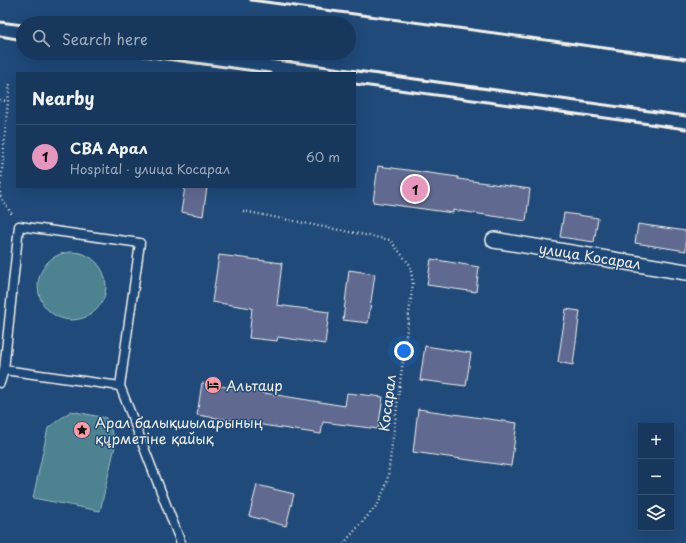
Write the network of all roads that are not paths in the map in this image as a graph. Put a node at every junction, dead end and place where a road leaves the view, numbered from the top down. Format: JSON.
{"nodes":[{"id":1,"x":494,"y":240,"type":"dead end"},
{"id":2,"x":686,"y":272,"type":"edge"},
{"id":3,"x":4,"y":370,"type":"junction"},
{"id":4,"x":0,"y":384,"type":"edge"},
{"id":5,"x":120,"y":386,"type":"junction"},
{"id":6,"x":181,"y":543,"type":"edge"}],
"edges":[{"from":1,"to":2,"type":"street","name":"улица Косарал"},
{"from":3,"to":4,"type":"lane"},
{"from":3,"to":5,"type":"lane"},
{"from":3,"to":5,"type":"lane"},
{"from":5,"to":6,"type":"lane"}]}
